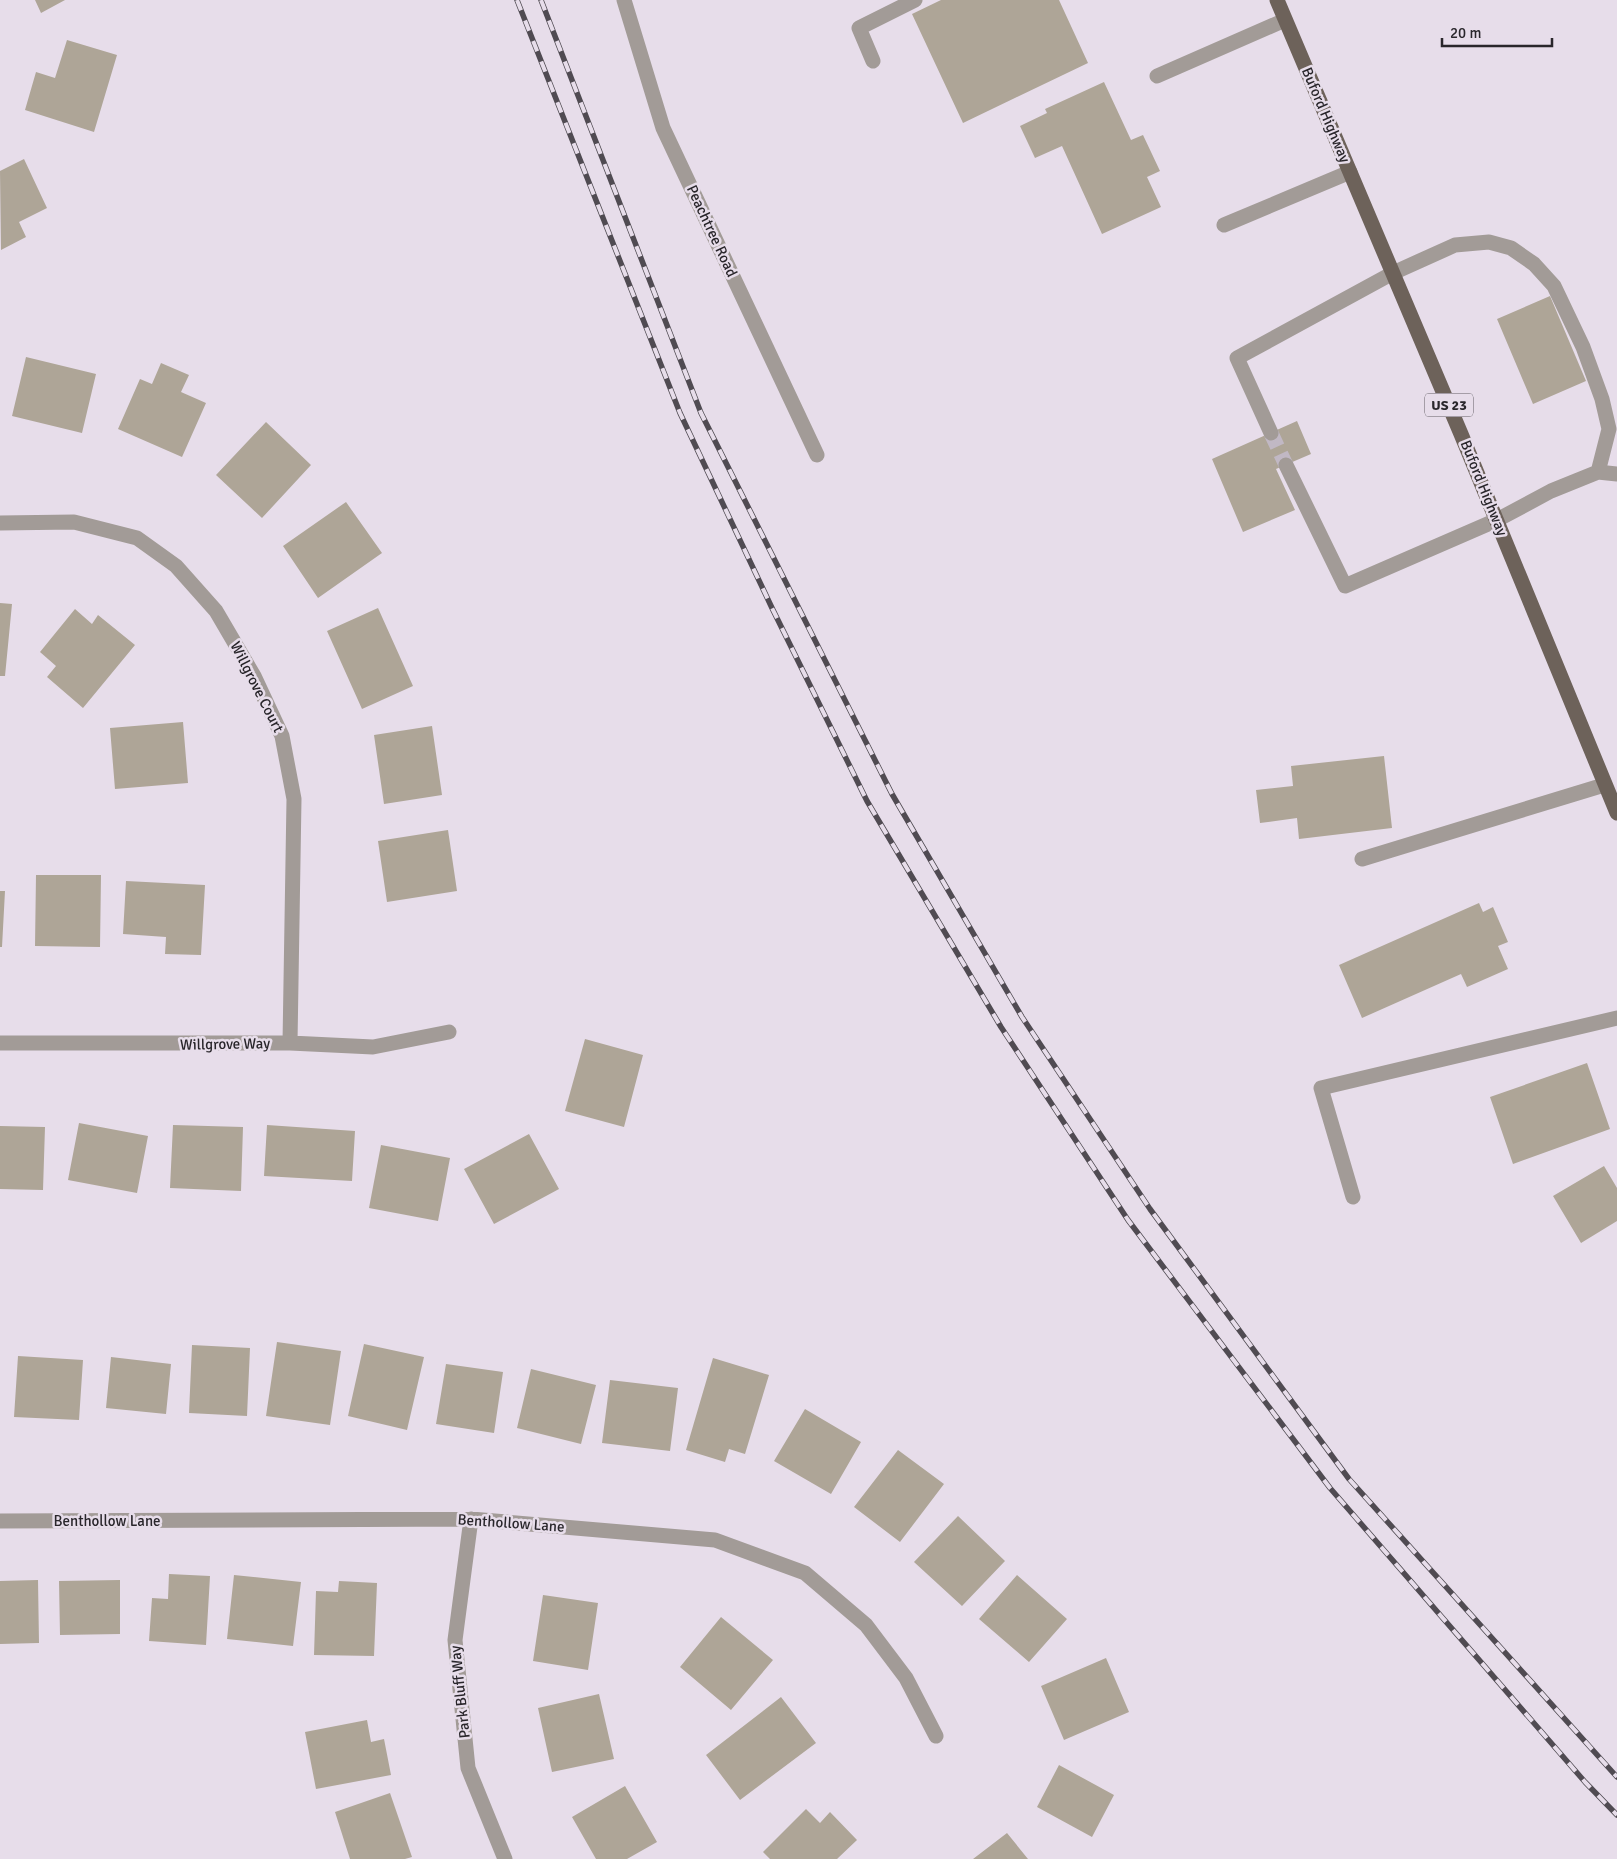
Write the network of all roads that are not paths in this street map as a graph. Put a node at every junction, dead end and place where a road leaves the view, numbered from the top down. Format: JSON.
{"nodes":[{"id":1,"x":624,"y":0,"type":"edge"},
{"id":2,"x":915,"y":0,"type":"edge"},
{"id":3,"x":1277,"y":0,"type":"edge"},
{"id":4,"x":1285,"y":20,"type":"junction"},
{"id":5,"x":873,"y":61,"type":"dead end"},
{"id":6,"x":1157,"y":76,"type":"dead end"},
{"id":7,"x":1350,"y":172,"type":"junction"},
{"id":8,"x":1224,"y":225,"type":"dead end"},
{"id":9,"x":1393,"y":273,"type":"junction"},
{"id":10,"x":1271,"y":433,"type":"tunnel mouth"},
{"id":11,"x":817,"y":456,"type":"dead end"},
{"id":12,"x":1286,"y":465,"type":"tunnel mouth"},
{"id":13,"x":1598,"y":472,"type":"junction"},
{"id":14,"x":1617,"y":474,"type":"edge"},
{"id":15,"x":1496,"y":520,"type":"junction"},
{"id":16,"x":0,"y":523,"type":"edge"},
{"id":17,"x":1604,"y":785,"type":"junction"},
{"id":18,"x":1617,"y":812,"type":"edge"},
{"id":19,"x":1362,"y":859,"type":"dead end"},
{"id":20,"x":1617,"y":1018,"type":"edge"},
{"id":21,"x":449,"y":1032,"type":"dead end"},
{"id":22,"x":0,"y":1043,"type":"edge"},
{"id":23,"x":290,"y":1043,"type":"junction"},
{"id":24,"x":1353,"y":1197,"type":"dead end"},
{"id":25,"x":471,"y":1519,"type":"junction"},
{"id":26,"x":0,"y":1521,"type":"edge"},
{"id":27,"x":936,"y":1736,"type":"dead end"},
{"id":28,"x":505,"y":1859,"type":"edge"}],
"edges":[{"from":1,"to":11,"type":"street","name":"Peachtree Road"},
{"from":2,"to":5,"type":"street"},
{"from":3,"to":4,"type":"main road","name":"Buford Highway","number":"US 23"},
{"from":4,"to":6,"type":"street"},
{"from":4,"to":7,"type":"main road","name":"Buford Highway","number":"US 23"},
{"from":7,"to":8,"type":"street"},
{"from":7,"to":9,"type":"main road","name":"Buford Highway","number":"US 23"},
{"from":9,"to":10,"type":"street"},
{"from":9,"to":13,"type":"street"},
{"from":9,"to":15,"type":"main road","name":"Buford Highway","number":"US 23"},
{"from":12,"to":15,"type":"street"},
{"from":13,"to":14,"type":"street"},
{"from":13,"to":15,"type":"street"},
{"from":15,"to":17,"type":"main road","name":"Buford Highway","number":"US 23"},
{"from":16,"to":23,"type":"street","name":"Willgrove Court"},
{"from":17,"to":18,"type":"main road","name":"Buford Highway","number":"US 23"},
{"from":17,"to":19,"type":"street"},
{"from":20,"to":24,"type":"street"},
{"from":21,"to":23,"type":"street","name":"Willgrove Way"},
{"from":22,"to":23,"type":"street","name":"Willgrove Way"},
{"from":25,"to":26,"type":"street","name":"Benthollow Lane"},
{"from":25,"to":27,"type":"street","name":"Benthollow Lane"},
{"from":25,"to":28,"type":"street","name":"Park Bluff Way"}]}
